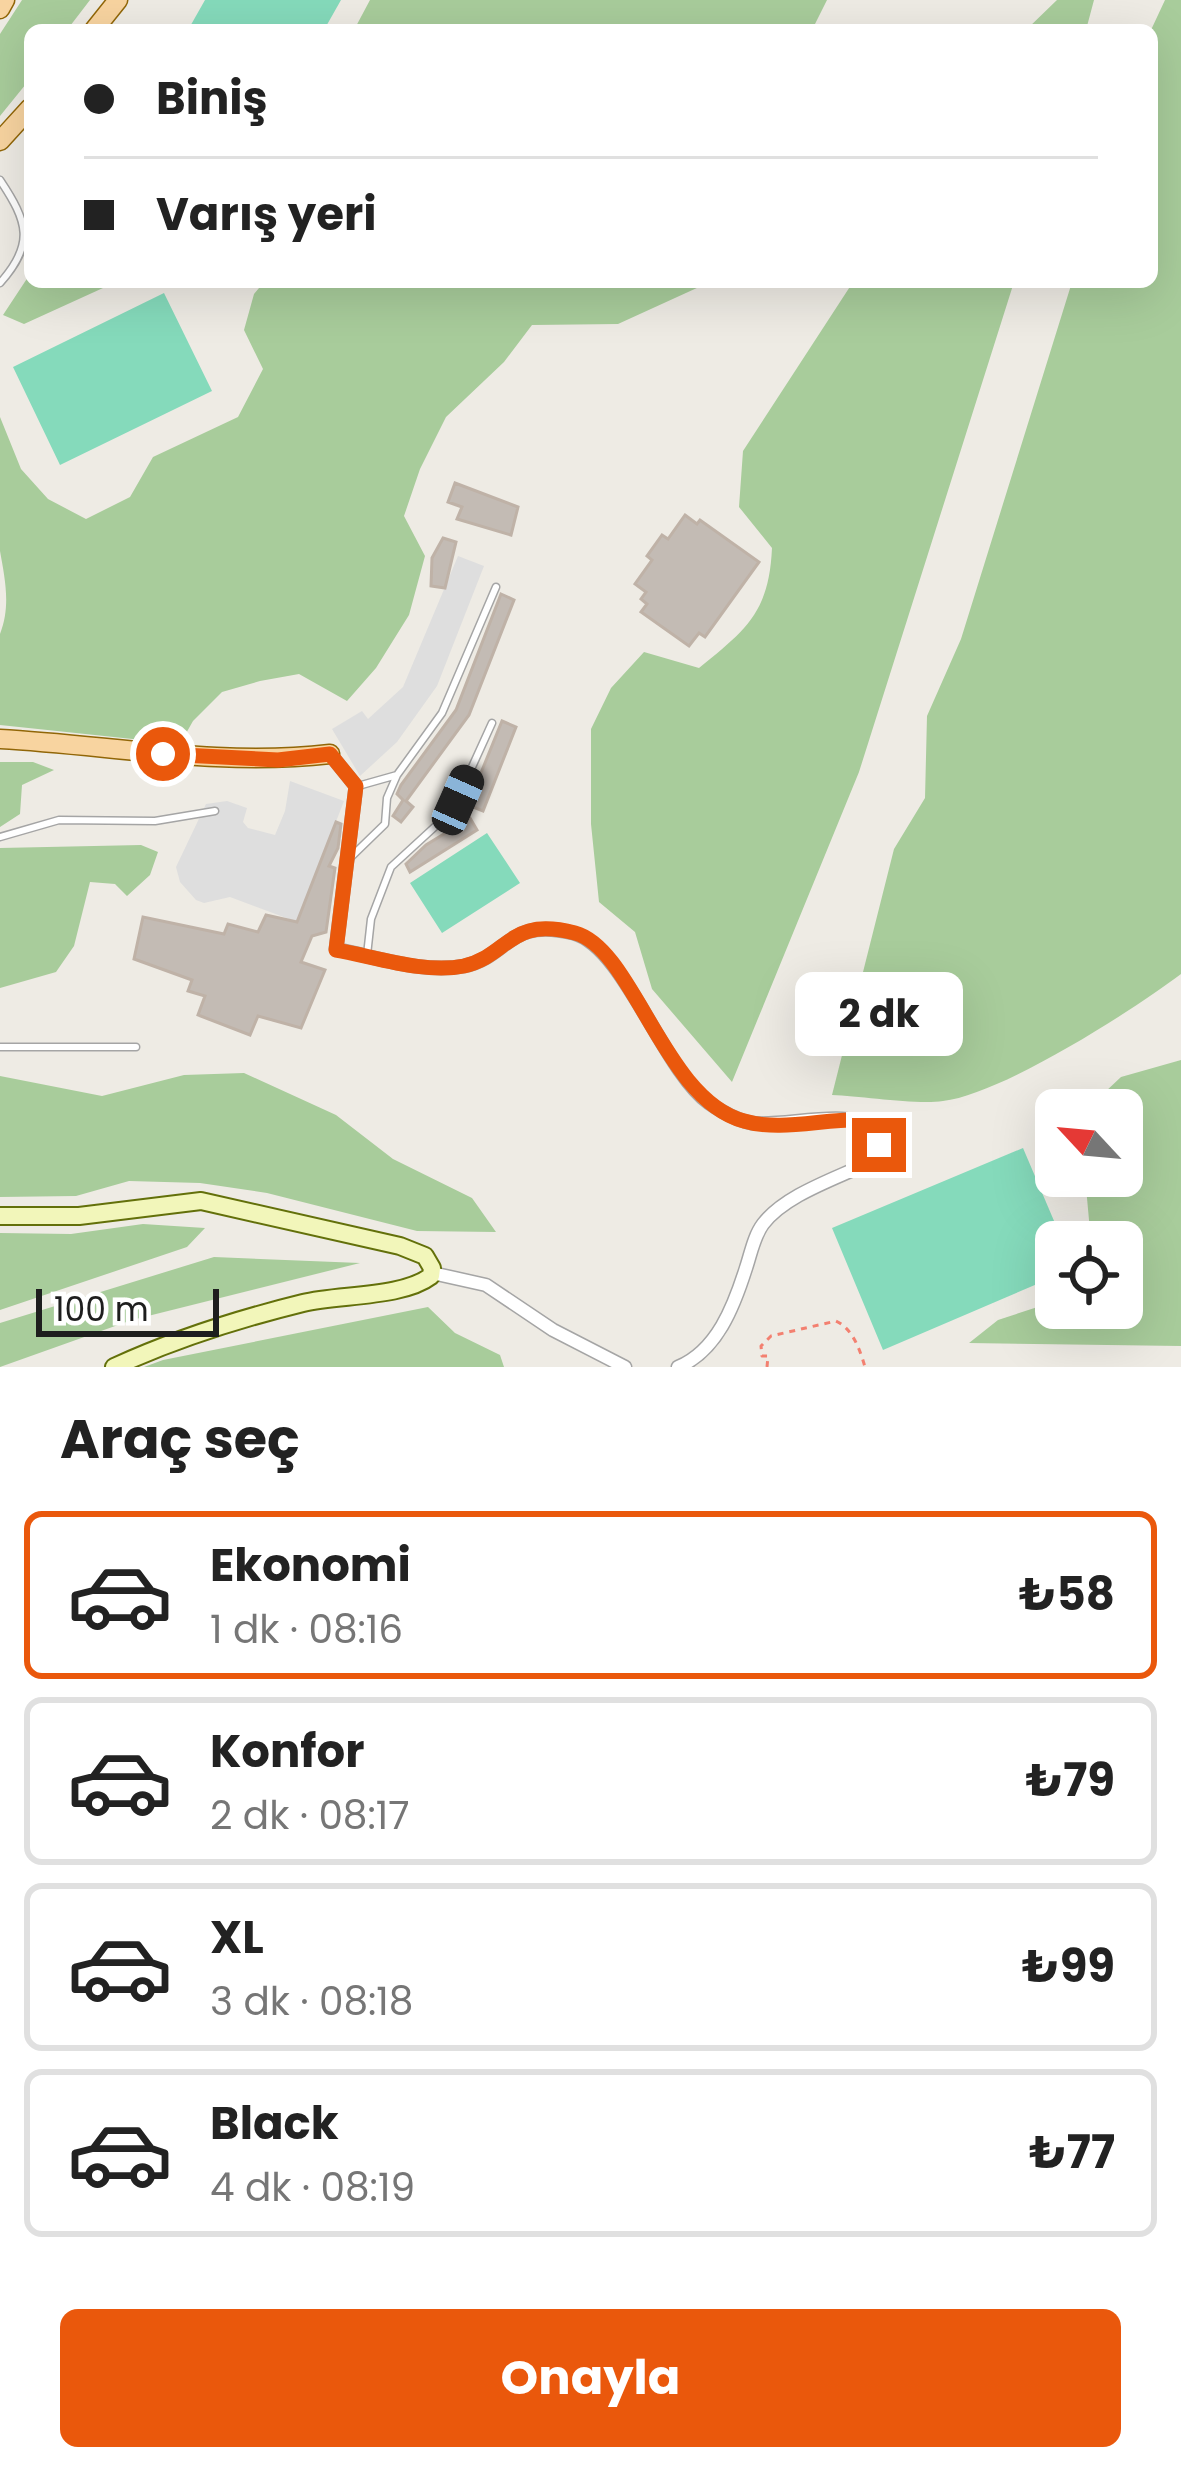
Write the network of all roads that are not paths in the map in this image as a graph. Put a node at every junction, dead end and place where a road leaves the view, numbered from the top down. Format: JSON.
{"nodes":[{"id":1,"x":5,"y":0,"type":"edge"},
{"id":2,"x":118,"y":0,"type":"edge"},
{"id":3,"x":0,"y":9,"type":"edge"},
{"id":4,"x":99,"y":24,"type":"edge"},
{"id":5,"x":24,"y":115,"type":"edge"},
{"id":6,"x":0,"y":141,"type":"edge"},
{"id":7,"x":0,"y":180,"type":"edge"},
{"id":8,"x":24,"y":226,"type":"edge"},
{"id":9,"x":24,"y":235,"type":"edge"},
{"id":10,"x":0,"y":284,"type":"edge"},
{"id":11,"x":496,"y":587,"type":"dead end"},
{"id":12,"x":492,"y":723,"type":"dead end"},
{"id":13,"x":0,"y":739,"type":"edge"},
{"id":14,"x":330,"y":754,"type":"joint"},
{"id":15,"x":397,"y":775,"type":"junction"},
{"id":16,"x":356,"y":786,"type":"junction"},
{"id":17,"x":215,"y":811,"type":"dead end"},
{"id":18,"x":0,"y":837,"type":"edge"},
{"id":19,"x":347,"y":861,"type":"junction"},
{"id":20,"x":368,"y":955,"type":"junction"},
{"id":21,"x":0,"y":1047,"type":"edge"},
{"id":22,"x":136,"y":1047,"type":"dead end"},
{"id":23,"x":0,"y":1216,"type":"edge"},
{"id":24,"x":432,"y":1273,"type":"junction"},
{"id":25,"x":685,"y":1366,"type":"edge"},
{"id":26,"x":114,"y":1367,"type":"edge"},
{"id":27,"x":625,"y":1367,"type":"edge"}],
"edges":[{"from":1,"to":3,"type":"main road"},
{"from":2,"to":4,"type":"main road"},
{"from":5,"to":6,"type":"main road"},
{"from":7,"to":8,"type":"lane"},
{"from":9,"to":10,"type":"lane"},
{"from":11,"to":15,"type":"lane"},
{"from":12,"to":20,"type":"lane"},
{"from":13,"to":14,"type":"main road"},
{"from":14,"to":16,"type":"street"},
{"from":15,"to":16,"type":"lane"},
{"from":15,"to":19,"type":"lane"},
{"from":16,"to":19,"type":"street"},
{"from":17,"to":18,"type":"lane"},
{"from":19,"to":20,"type":"street"},
{"from":20,"to":25,"type":"street"},
{"from":21,"to":22,"type":"lane"},
{"from":23,"to":24,"type":"street"},
{"from":24,"to":26,"type":"street"},
{"from":24,"to":27,"type":"street"}]}
